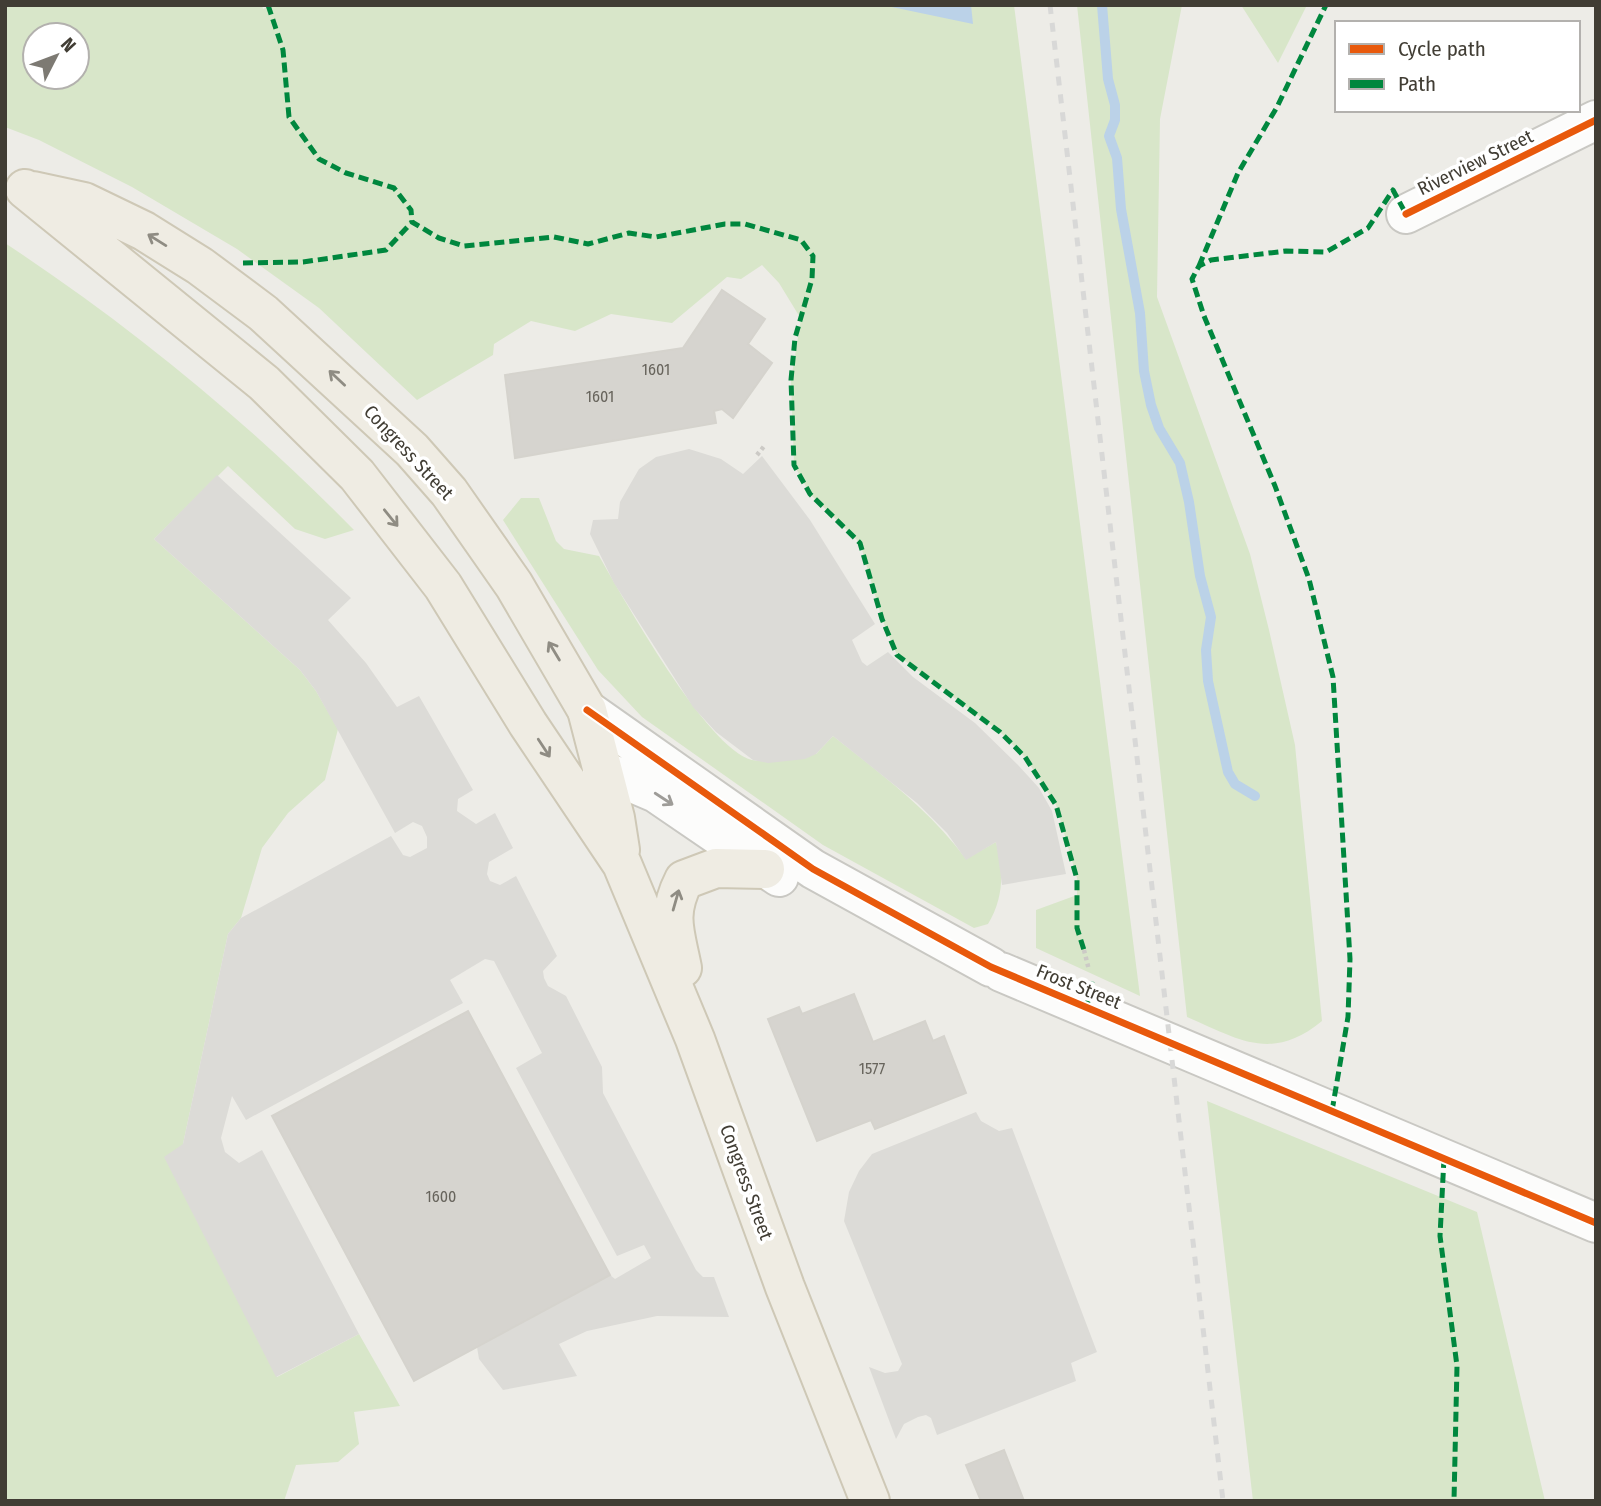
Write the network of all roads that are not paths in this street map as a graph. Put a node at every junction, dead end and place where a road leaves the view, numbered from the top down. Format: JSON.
{"nodes":[{"id":1,"x":1596,"y":120,"type":"edge"},
{"id":2,"x":15,"y":185,"type":"edge"},
{"id":3,"x":1406,"y":214,"type":"dead end"},
{"id":4,"x":127,"y":271,"type":"junction"},
{"id":5,"x":587,"y":710,"type":"junction"},
{"id":6,"x":602,"y":769,"type":"junction"},
{"id":7,"x":622,"y":864,"type":"junction"},
{"id":8,"x":765,"y":869,"type":"junction"},
{"id":9,"x":996,"y":969,"type":"junction"},
{"id":10,"x":695,"y":1039,"type":"junction"},
{"id":11,"x":1596,"y":1223,"type":"edge"},
{"id":12,"x":870,"y":1501,"type":"edge"}],
"edges":[{"from":1,"to":3,"type":"street","name":"Riverview Street"},
{"from":2,"to":4,"type":"main road","name":"Congress Street"},
{"from":5,"to":2,"type":"main road","name":"Congress Street","one_way":true},
{"from":4,"to":6,"type":"main road"},
{"from":4,"to":7,"type":"main road","name":"Congress Street","one_way":true},
{"from":5,"to":6,"type":"main road","name":"Congress Street"},
{"from":5,"to":9,"type":"street","name":"Frost Street"},
{"from":6,"to":7,"type":"main road","name":"Congress Street"},
{"from":6,"to":8,"type":"street","name":"Frost Street","one_way":true},
{"from":7,"to":10,"type":"main road","name":"Congress Street"},
{"from":8,"to":9,"type":"street","name":"Frost Street"},
{"from":10,"to":8,"type":"main road","one_way":true},
{"from":9,"to":11,"type":"street","name":"Frost Street"},
{"from":10,"to":12,"type":"main road","name":"Congress Street"}]}
